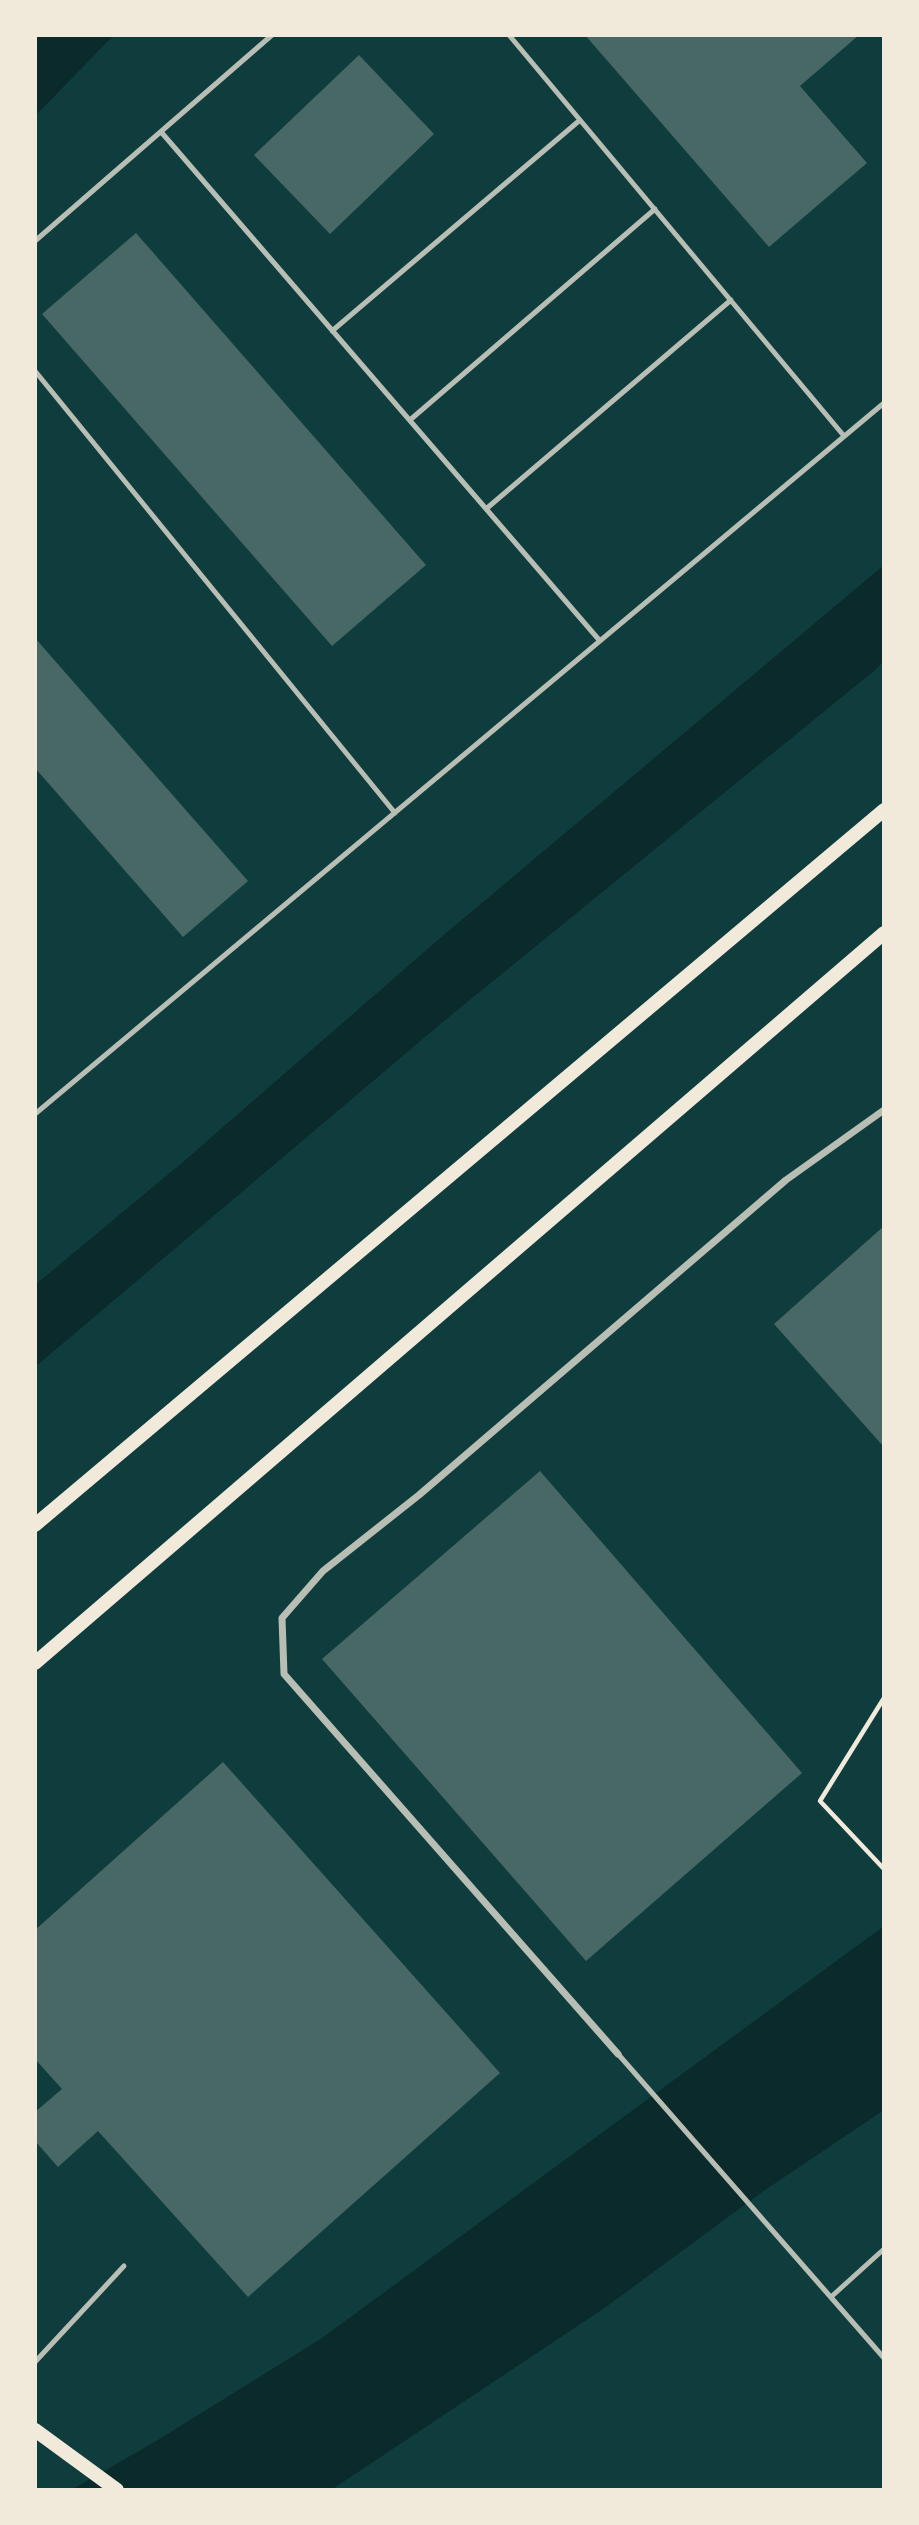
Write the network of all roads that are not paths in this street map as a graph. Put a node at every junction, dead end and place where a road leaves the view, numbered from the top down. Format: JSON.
{"nodes":[{"id":1,"x":272,"y":35,"type":"edge"},
{"id":2,"x":509,"y":35,"type":"edge"},
{"id":3,"x":580,"y":120,"type":"junction"},
{"id":4,"x":162,"y":133,"type":"junction"},
{"id":5,"x":655,"y":209,"type":"junction"},
{"id":6,"x":35,"y":241,"type":"edge"},
{"id":7,"x":731,"y":300,"type":"junction"},
{"id":8,"x":332,"y":331,"type":"junction"},
{"id":9,"x":35,"y":370,"type":"edge"},
{"id":10,"x":884,"y":403,"type":"edge"},
{"id":11,"x":410,"y":420,"type":"junction"},
{"id":12,"x":844,"y":436,"type":"junction"},
{"id":13,"x":486,"y":509,"type":"junction"},
{"id":14,"x":600,"y":641,"type":"junction"},
{"id":15,"x":884,"y":810,"type":"edge"},
{"id":16,"x":395,"y":813,"type":"junction"},
{"id":17,"x":884,"y":933,"type":"edge"},
{"id":18,"x":884,"y":1110,"type":"edge"},
{"id":19,"x":35,"y":1114,"type":"edge"},
{"id":20,"x":35,"y":1525,"type":"edge"},
{"id":21,"x":35,"y":1663,"type":"edge"},
{"id":22,"x":618,"y":2054,"type":"joint"},
{"id":23,"x":884,"y":2249,"type":"edge"},
{"id":24,"x":124,"y":2266,"type":"dead end"},
{"id":25,"x":831,"y":2297,"type":"junction"},
{"id":26,"x":884,"y":2358,"type":"edge"},
{"id":27,"x":35,"y":2362,"type":"edge"},
{"id":28,"x":35,"y":2430,"type":"edge"},
{"id":29,"x":117,"y":2490,"type":"edge"}],
"edges":[{"from":1,"to":4,"type":"lane"},
{"from":2,"to":3,"type":"lane"},
{"from":3,"to":5,"type":"lane"},
{"from":3,"to":8,"type":"lane"},
{"from":4,"to":6,"type":"lane"},
{"from":4,"to":8,"type":"lane"},
{"from":5,"to":7,"type":"lane"},
{"from":5,"to":11,"type":"lane"},
{"from":7,"to":12,"type":"lane"},
{"from":7,"to":13,"type":"lane"},
{"from":8,"to":11,"type":"lane"},
{"from":9,"to":16,"type":"lane"},
{"from":10,"to":12,"type":"lane"},
{"from":11,"to":13,"type":"lane"},
{"from":12,"to":14,"type":"lane"},
{"from":13,"to":14,"type":"lane"},
{"from":14,"to":16,"type":"lane"},
{"from":15,"to":20,"type":"main road"},
{"from":16,"to":19,"type":"lane"},
{"from":17,"to":21,"type":"main road"},
{"from":18,"to":22,"type":"street"},
{"from":22,"to":25,"type":"lane"},
{"from":23,"to":25,"type":"lane"},
{"from":24,"to":27,"type":"lane"},
{"from":25,"to":26,"type":"lane"},
{"from":28,"to":29,"type":"main road"}]}
